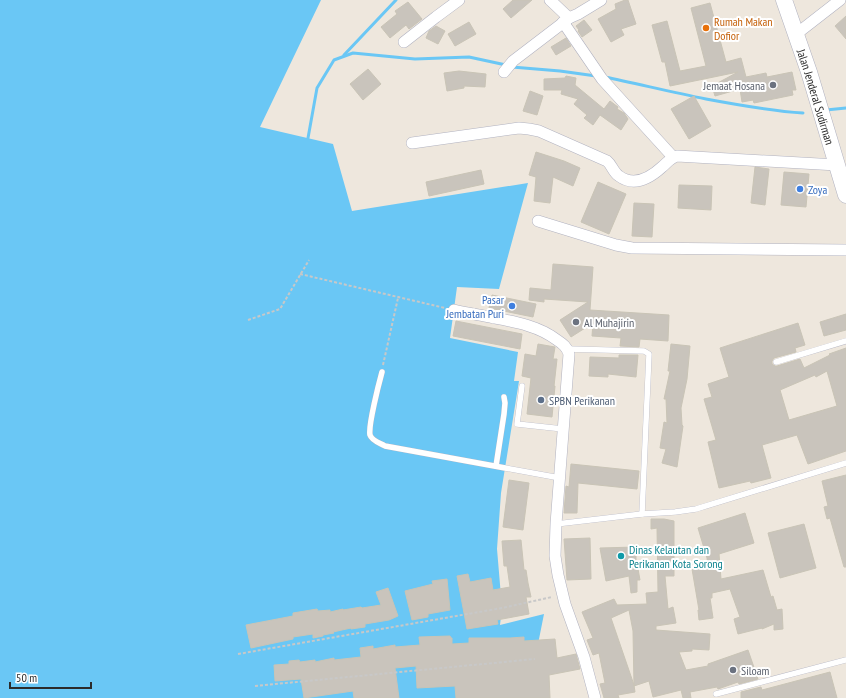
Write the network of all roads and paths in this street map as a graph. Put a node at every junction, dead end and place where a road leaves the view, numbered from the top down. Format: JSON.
{"nodes":[{"id":1,"x":459,"y":0,"type":"edge"},
{"id":2,"x":550,"y":0,"type":"edge"},
{"id":3,"x":601,"y":0,"type":"edge"},
{"id":4,"x":784,"y":0,"type":"edge"},
{"id":5,"x":840,"y":0,"type":"edge"},
{"id":6,"x":566,"y":20,"type":"junction"},
{"id":7,"x":795,"y":35,"type":"junction"},
{"id":8,"x":404,"y":42,"type":"dead end"},
{"id":9,"x":507,"y":68,"type":"dead end"},
{"id":10,"x":412,"y":143,"type":"dead end"},
{"id":11,"x":673,"y":157,"type":"junction"},
{"id":12,"x":836,"y":164,"type":"junction"},
{"id":13,"x":846,"y":195,"type":"edge"},
{"id":14,"x":538,"y":222,"type":"dead end"},
{"id":15,"x":846,"y":250,"type":"edge"},
{"id":16,"x":308,"y":260,"type":"dead end"},
{"id":17,"x":300,"y":274,"type":"junction"},
{"id":18,"x":398,"y":298,"type":"junction"},
{"id":19,"x":454,"y":310,"type":"joint"},
{"id":20,"x":248,"y":320,"type":"dead end"},
{"id":21,"x":846,"y":340,"type":"edge"},
{"id":22,"x":567,"y":349,"type":"junction"},
{"id":23,"x":776,"y":362,"type":"dead end"},
{"id":24,"x":382,"y":372,"type":"joint"},
{"id":25,"x":522,"y":386,"type":"dead end"},
{"id":26,"x":504,"y":397,"type":"dead end"},
{"id":27,"x":563,"y":429,"type":"junction"},
{"id":28,"x":846,"y":462,"type":"edge"},
{"id":29,"x":496,"y":466,"type":"junction"},
{"id":30,"x":560,"y":478,"type":"junction"},
{"id":31,"x":642,"y":514,"type":"junction"},
{"id":32,"x":556,"y":524,"type":"junction"},
{"id":33,"x":563,"y":595,"type":"junction"},
{"id":34,"x":238,"y":654,"type":"dead end"},
{"id":35,"x":535,"y":659,"type":"dead end"},
{"id":36,"x":846,"y":660,"type":"edge"},
{"id":37,"x":255,"y":686,"type":"dead end"},
{"id":38,"x":716,"y":694,"type":"dead end"},
{"id":39,"x":594,"y":698,"type":"edge"}],
"edges":[{"from":1,"to":8,"type":"street"},
{"from":2,"to":6,"type":"street"},
{"from":3,"to":6,"type":"street"},
{"from":4,"to":7,"type":"main road","name":"Jalan Jenderal Sudirman"},
{"from":5,"to":7,"type":"street"},
{"from":6,"to":9,"type":"street"},
{"from":6,"to":11,"type":"street"},
{"from":7,"to":12,"type":"main road","name":"Jalan Jenderal Sudirman"},
{"from":10,"to":11,"type":"street"},
{"from":11,"to":12,"type":"street"},
{"from":12,"to":13,"type":"main road","name":"Jalan Jenderal Sudirman"},
{"from":14,"to":15,"type":"street"},
{"from":16,"to":17,"type":"path"},
{"from":17,"to":18,"type":"path"},
{"from":17,"to":20,"type":"path"},
{"from":18,"to":19,"type":"path"},
{"from":18,"to":24,"type":"path"},
{"from":19,"to":22,"type":"street"},
{"from":21,"to":23,"type":"lane"},
{"from":22,"to":27,"type":"street"},
{"from":22,"to":31,"type":"lane"},
{"from":24,"to":29,"type":"lane"},
{"from":25,"to":27,"type":"lane"},
{"from":26,"to":29,"type":"lane"},
{"from":27,"to":30,"type":"street"},
{"from":28,"to":31,"type":"lane"},
{"from":29,"to":30,"type":"lane"},
{"from":30,"to":32,"type":"street"},
{"from":31,"to":32,"type":"lane"},
{"from":32,"to":33,"type":"street"},
{"from":33,"to":34,"type":"path"},
{"from":33,"to":39,"type":"street"},
{"from":35,"to":37,"type":"path"},
{"from":36,"to":38,"type":"lane"}]}
